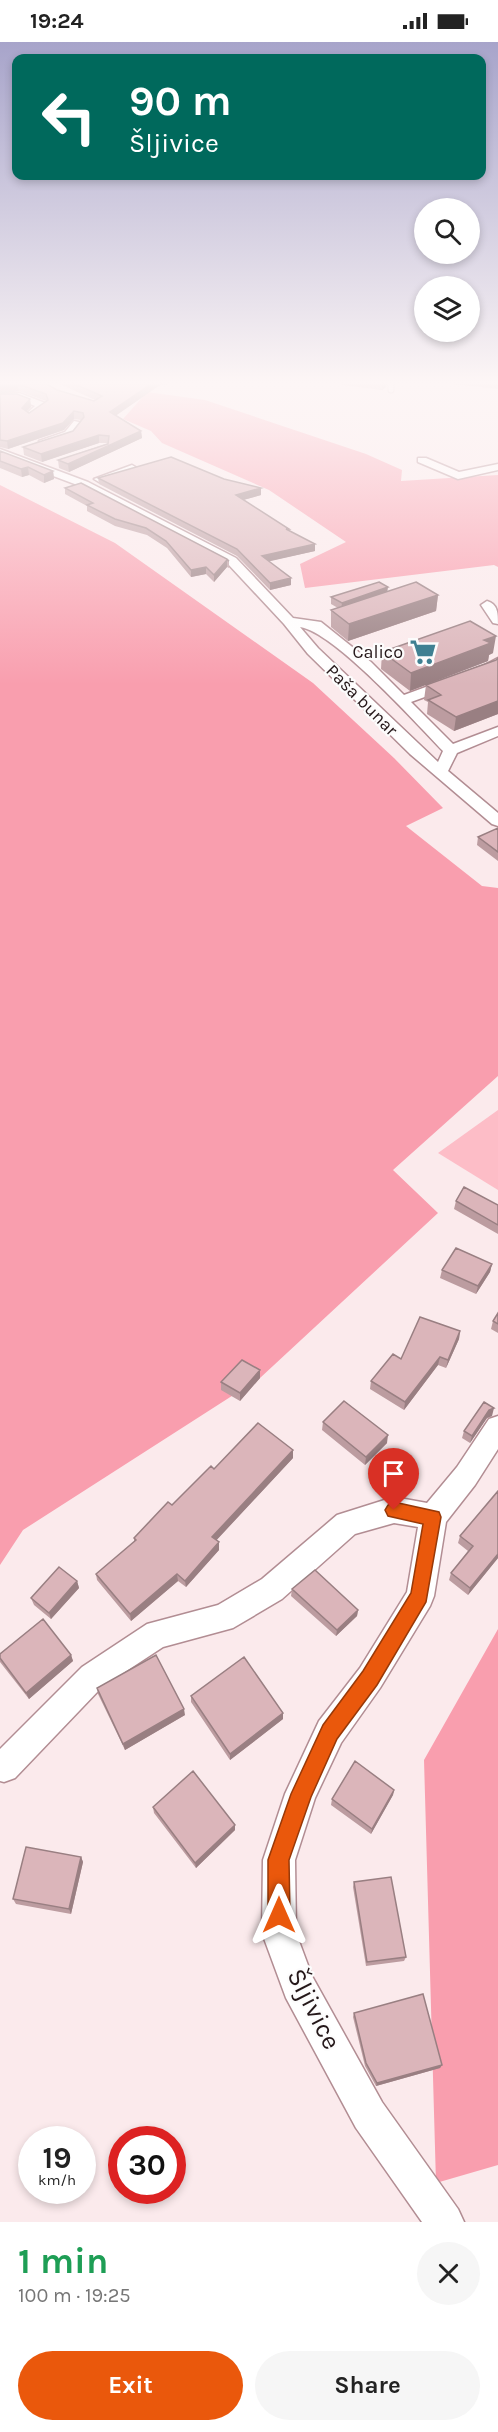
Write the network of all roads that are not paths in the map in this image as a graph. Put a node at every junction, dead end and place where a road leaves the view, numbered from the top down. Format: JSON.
{"nodes":[{"id":1,"x":80,"y":482,"type":"edge"},
{"id":2,"x":91,"y":482,"type":"edge"},
{"id":3,"x":84,"y":484,"type":"junction"},
{"id":4,"x":487,"y":605,"type":"dead end"},
{"id":5,"x":337,"y":619,"type":"edge"},
{"id":6,"x":498,"y":620,"type":"edge"},
{"id":7,"x":289,"y":621,"type":"junction"},
{"id":8,"x":316,"y":626,"type":"junction"},
{"id":9,"x":498,"y":662,"type":"edge"},
{"id":10,"x":400,"y":701,"type":"junction"},
{"id":11,"x":498,"y":731,"type":"edge"},
{"id":12,"x":451,"y":750,"type":"junction"},
{"id":13,"x":440,"y":773,"type":"junction"},
{"id":14,"x":498,"y":821,"type":"edge"},
{"id":15,"x":498,"y":1427,"type":"edge"},
{"id":16,"x":433,"y":1517,"type":"junction"},
{"id":17,"x":4,"y":1767,"type":"dead end"},
{"id":18,"x":445,"y":2222,"type":"edge"}],
"edges":[{"from":1,"to":3,"type":"street","name":"Paša bunar"},
{"from":2,"to":3,"type":"street"},
{"from":3,"to":7,"type":"street","name":"Paša bunar"},
{"from":4,"to":6,"type":"street"},
{"from":5,"to":8,"type":"street","name":"Paša bunar"},
{"from":7,"to":8,"type":"street","name":"Paša bunar"},
{"from":7,"to":13,"type":"street","name":"Paša bunar"},
{"from":8,"to":10,"type":"street","name":"Paša bunar"},
{"from":9,"to":10,"type":"street","name":"Paša bunar"},
{"from":10,"to":12,"type":"street","name":"Paša bunar"},
{"from":11,"to":12,"type":"street"},
{"from":12,"to":13,"type":"street"},
{"from":13,"to":14,"type":"street","name":"Paša bunar"},
{"from":15,"to":16,"type":"street","name":"Šljivice"},
{"from":16,"to":17,"type":"street"},
{"from":16,"to":18,"type":"street","name":"Šljivice"}]}
